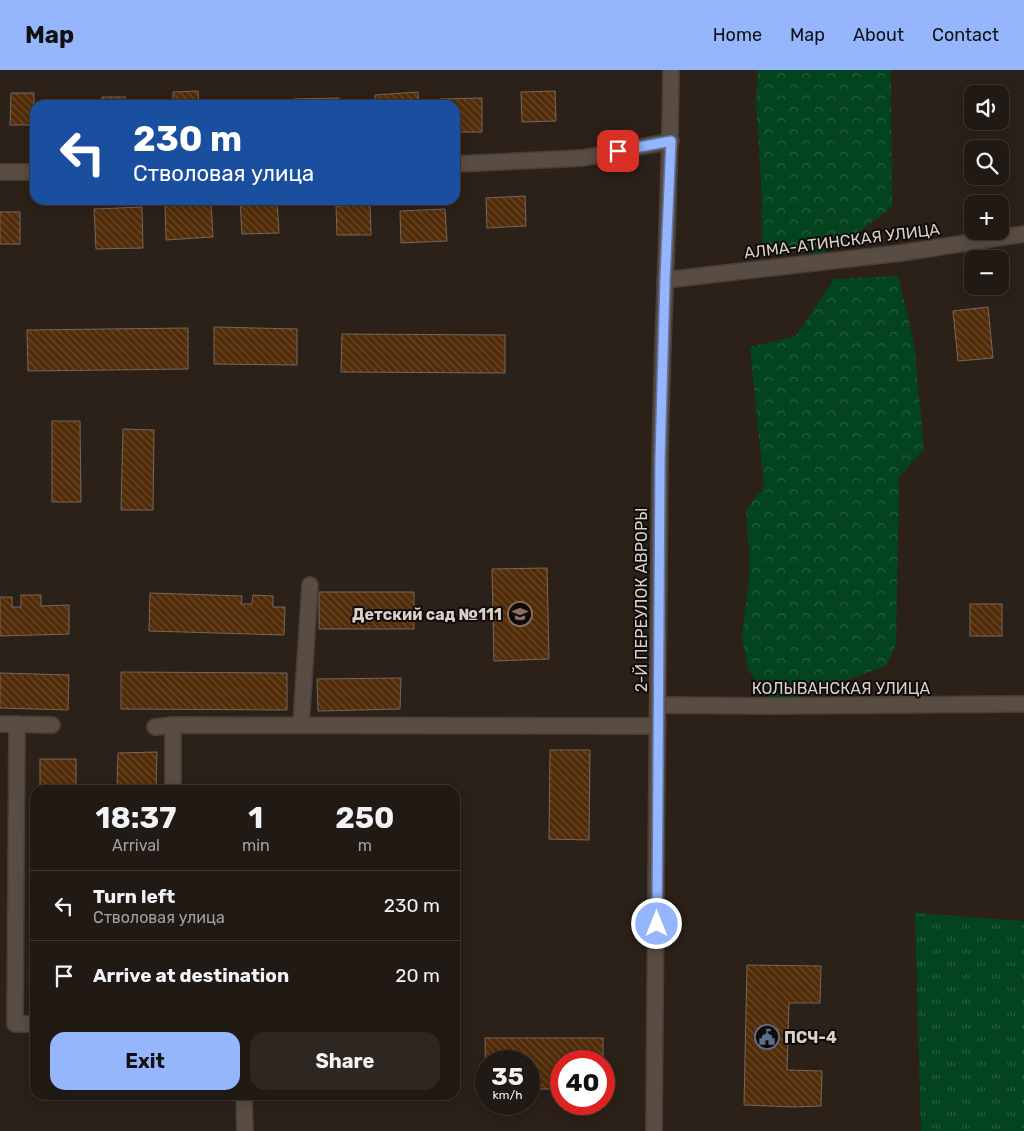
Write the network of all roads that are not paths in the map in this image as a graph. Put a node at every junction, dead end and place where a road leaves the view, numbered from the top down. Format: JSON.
{"nodes":[{"id":1,"x":671,"y":70,"type":"edge"},
{"id":2,"x":671,"y":141,"type":"junction"},
{"id":3,"x":460,"y":164,"type":"edge"},
{"id":4,"x":0,"y":172,"type":"edge"},
{"id":5,"x":30,"y":172,"type":"edge"},
{"id":6,"x":1024,"y":234,"type":"edge"},
{"id":7,"x":665,"y":280,"type":"junction"},
{"id":8,"x":310,"y":585,"type":"dead end"},
{"id":9,"x":1024,"y":704,"type":"edge"},
{"id":10,"x":658,"y":705,"type":"junction"},
{"id":11,"x":0,"y":724,"type":"edge"},
{"id":12,"x":17,"y":724,"type":"junction"},
{"id":13,"x":52,"y":724,"type":"dead end"},
{"id":14,"x":173,"y":725,"type":"junction"},
{"id":15,"x":301,"y":725,"type":"junction"},
{"id":16,"x":658,"y":726,"type":"junction"},
{"id":17,"x":155,"y":727,"type":"dead end"},
{"id":18,"x":173,"y":785,"type":"edge"},
{"id":19,"x":7,"y":1024,"type":"edge"},
{"id":20,"x":30,"y":1024,"type":"edge"},
{"id":21,"x":244,"y":1100,"type":"edge"},
{"id":22,"x":245,"y":1131,"type":"edge"},
{"id":23,"x":654,"y":1131,"type":"edge"}],
"edges":[{"from":1,"to":2,"type":"street","name":"2-Й ПЕРЕУЛОК АВРОРЫ"},
{"from":2,"to":3,"type":"street"},
{"from":2,"to":7,"type":"street","name":"2-Й ПЕРЕУЛОК АВРОРЫ"},
{"from":4,"to":5,"type":"street"},
{"from":6,"to":7,"type":"street","name":"АЛМА-АТИНСКАЯ УЛИЦА"},
{"from":7,"to":10,"type":"street","name":"2-Й ПЕРЕУЛОК АВРОРЫ"},
{"from":8,"to":15,"type":"street"},
{"from":9,"to":10,"type":"street","name":"КОЛЫВАНСКАЯ УЛИЦА"},
{"from":10,"to":16,"type":"street","name":"2-Й ПЕРЕУЛОК АВРОРЫ"},
{"from":11,"to":12,"type":"street"},
{"from":12,"to":13,"type":"street"},
{"from":12,"to":19,"type":"street"},
{"from":14,"to":15,"type":"street"},
{"from":14,"to":17,"type":"street"},
{"from":14,"to":18,"type":"street"},
{"from":15,"to":16,"type":"street"},
{"from":16,"to":23,"type":"street","name":"2-Й ПЕРЕУЛОК АВРОРЫ"},
{"from":19,"to":20,"type":"street"},
{"from":21,"to":22,"type":"street"}]}
